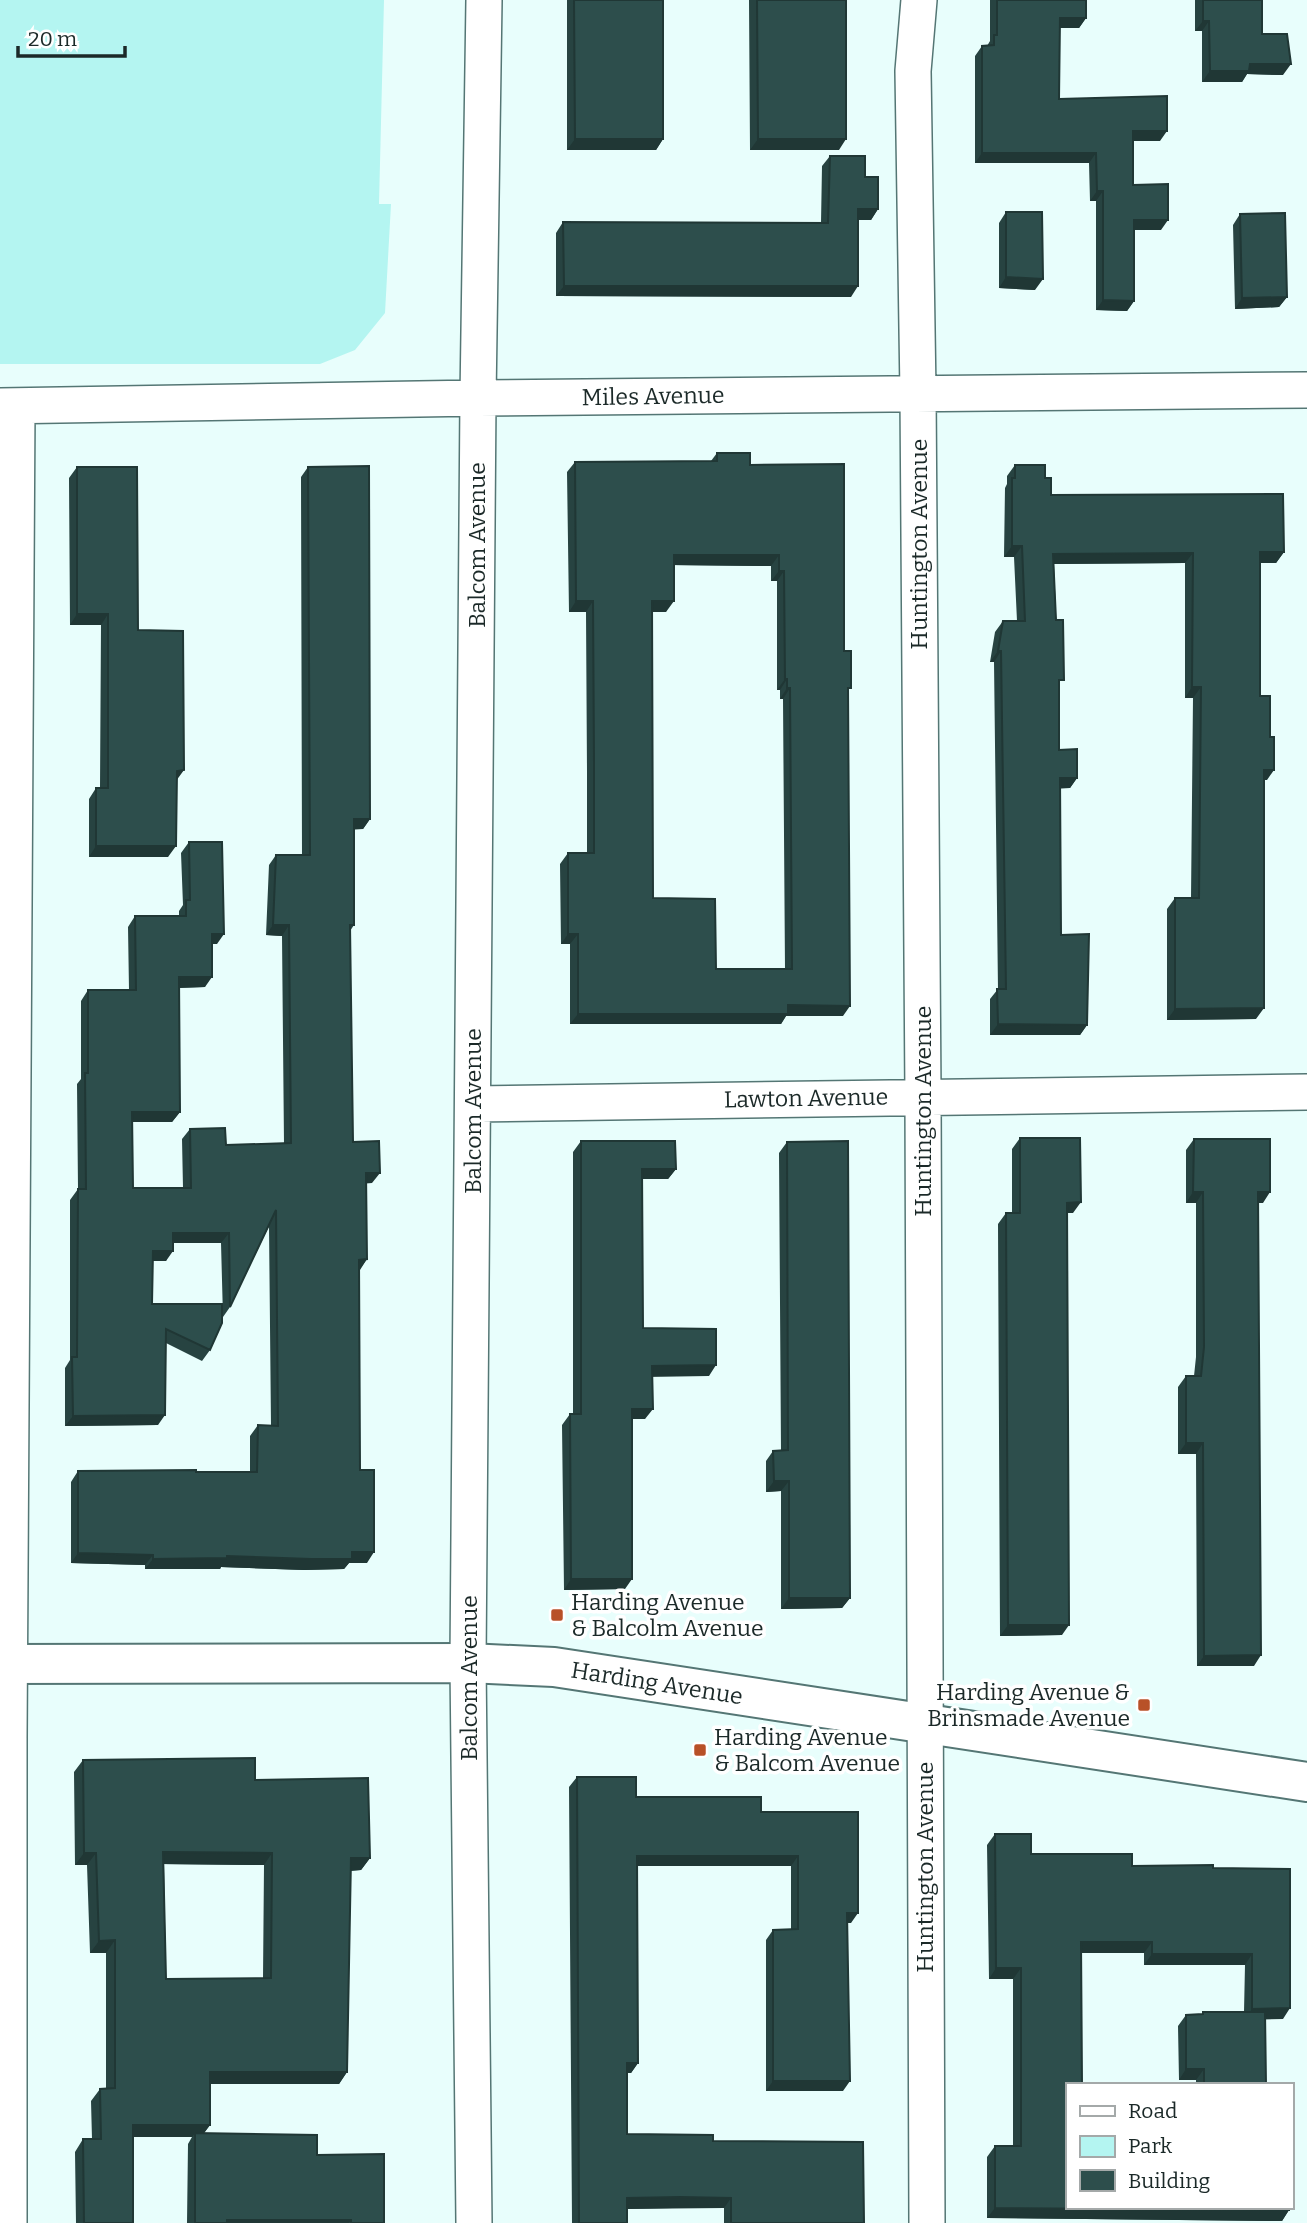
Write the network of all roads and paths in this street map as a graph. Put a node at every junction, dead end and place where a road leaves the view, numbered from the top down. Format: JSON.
{"nodes":[{"id":1,"x":484,"y":0,"type":"edge"},
{"id":2,"x":919,"y":0,"type":"edge"},
{"id":3,"x":1307,"y":390,"type":"edge"},
{"id":4,"x":918,"y":393,"type":"junction"},
{"id":5,"x":478,"y":398,"type":"junction"},
{"id":6,"x":8,"y":406,"type":"edge"},
{"id":7,"x":1307,"y":1092,"type":"edge"},
{"id":8,"x":923,"y":1096,"type":"junction"},
{"id":9,"x":473,"y":1104,"type":"junction"},
{"id":10,"x":468,"y":1663,"type":"junction"},
{"id":11,"x":5,"y":1664,"type":"edge"},
{"id":12,"x":925,"y":1723,"type":"junction"},
{"id":13,"x":1307,"y":1782,"type":"edge"},
{"id":14,"x":9,"y":2223,"type":"edge"},
{"id":15,"x":474,"y":2223,"type":"edge"},
{"id":16,"x":927,"y":2223,"type":"edge"}],
"edges":[{"from":1,"to":5,"type":"street","name":"Balcom Avenue"},
{"from":2,"to":4,"type":"street","name":"Huntington Avenue"},
{"from":3,"to":4,"type":"street","name":"Miles Avenue"},
{"from":4,"to":5,"type":"street","name":"Miles Avenue"},
{"from":4,"to":8,"type":"street","name":"Huntington Avenue"},
{"from":5,"to":6,"type":"street","name":"Miles Avenue"},
{"from":5,"to":9,"type":"street","name":"Balcom Avenue"},
{"from":6,"to":11,"type":"street"},
{"from":7,"to":8,"type":"street","name":"Lawton Avenue"},
{"from":8,"to":9,"type":"street","name":"Lawton Avenue"},
{"from":8,"to":12,"type":"street","name":"Huntington Avenue"},
{"from":9,"to":10,"type":"street","name":"Balcom Avenue"},
{"from":10,"to":11,"type":"street","name":"Harding Avenue"},
{"from":10,"to":12,"type":"street","name":"Harding Avenue"},
{"from":10,"to":15,"type":"street","name":"Balcom Avenue"},
{"from":11,"to":14,"type":"street"},
{"from":12,"to":13,"type":"street","name":"Harding Avenue"},
{"from":12,"to":16,"type":"street","name":"Huntington Avenue"}]}
